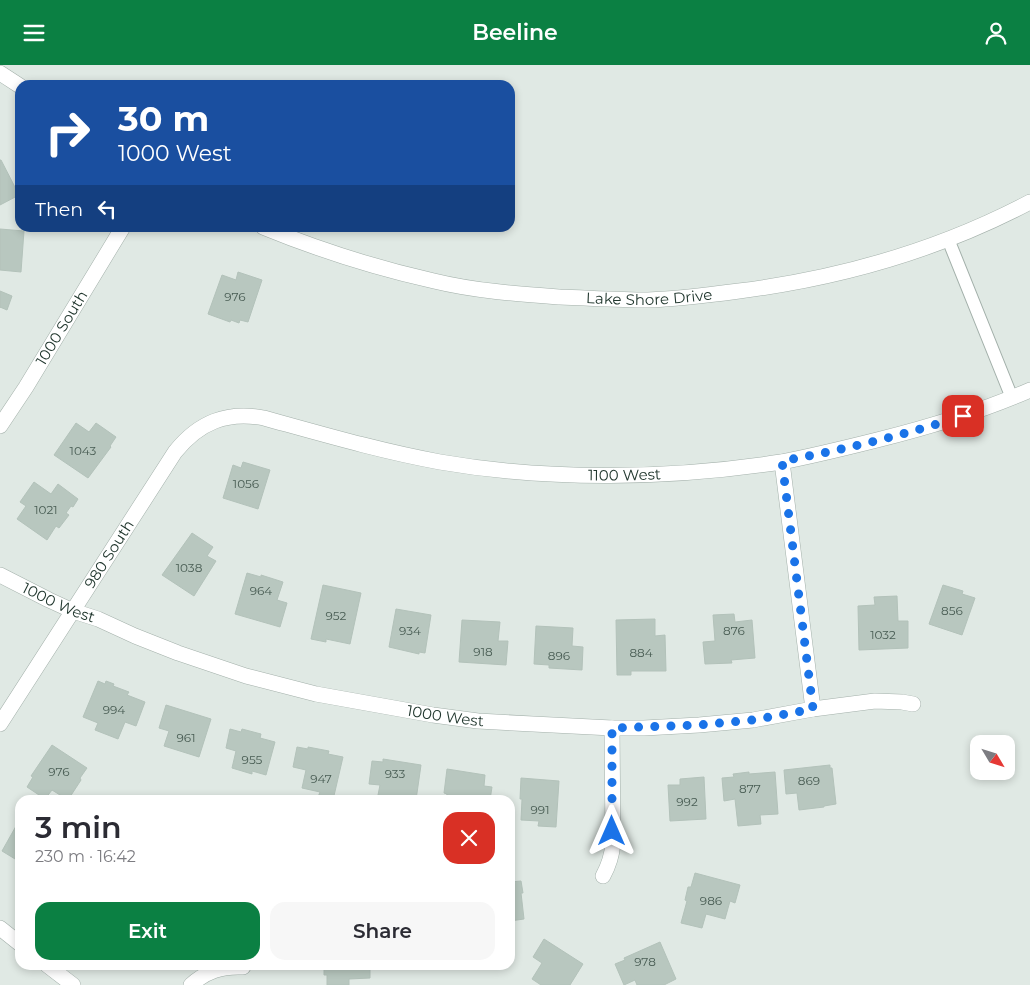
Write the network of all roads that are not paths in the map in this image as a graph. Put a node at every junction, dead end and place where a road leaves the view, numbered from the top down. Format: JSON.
{"nodes":[{"id":1,"x":0,"y":73,"type":"edge"},
{"id":2,"x":15,"y":83,"type":"edge"},
{"id":3,"x":1030,"y":201,"type":"edge"},
{"id":4,"x":120,"y":232,"type":"edge"},
{"id":5,"x":275,"y":232,"type":"edge"},
{"id":6,"x":948,"y":239,"type":"junction"},
{"id":7,"x":1030,"y":390,"type":"edge"},
{"id":8,"x":1012,"y":398,"type":"junction"},
{"id":9,"x":216,"y":420,"type":"joint"},
{"id":10,"x":0,"y":426,"type":"edge"},
{"id":11,"x":782,"y":461,"type":"junction"},
{"id":12,"x":0,"y":575,"type":"edge"},
{"id":13,"x":73,"y":611,"type":"junction"},
{"id":14,"x":913,"y":704,"type":"dead end"},
{"id":15,"x":813,"y":709,"type":"junction"},
{"id":16,"x":0,"y":724,"type":"edge"},
{"id":17,"x":612,"y":728,"type":"junction"},
{"id":18,"x":603,"y":877,"type":"dead end"},
{"id":19,"x":0,"y":928,"type":"edge"},
{"id":20,"x":15,"y":940,"type":"edge"},
{"id":21,"x":54,"y":970,"type":"edge"},
{"id":22,"x":214,"y":970,"type":"edge"},
{"id":23,"x":73,"y":985,"type":"edge"},
{"id":24,"x":191,"y":985,"type":"edge"}],
"edges":[{"from":1,"to":2,"type":"street"},
{"from":3,"to":6,"type":"street","name":"Lake Shore Drive"},
{"from":4,"to":10,"type":"street","name":"1000 South"},
{"from":5,"to":6,"type":"street","name":"Lake Shore Drive"},
{"from":6,"to":8,"type":"lane"},
{"from":7,"to":8,"type":"street","name":"1100 West"},
{"from":8,"to":11,"type":"street","name":"1100 West"},
{"from":9,"to":11,"type":"street","name":"1100 West"},
{"from":9,"to":13,"type":"street","name":"980 South"},
{"from":11,"to":15,"type":"street"},
{"from":12,"to":13,"type":"street","name":"1000 West"},
{"from":13,"to":16,"type":"street","name":"980 South"},
{"from":13,"to":17,"type":"street","name":"1000 West"},
{"from":14,"to":15,"type":"street","name":"1000 West"},
{"from":15,"to":17,"type":"street","name":"1000 West"},
{"from":17,"to":18,"type":"street"},
{"from":19,"to":20,"type":"street"},
{"from":21,"to":23,"type":"street"},
{"from":22,"to":24,"type":"street"}]}
